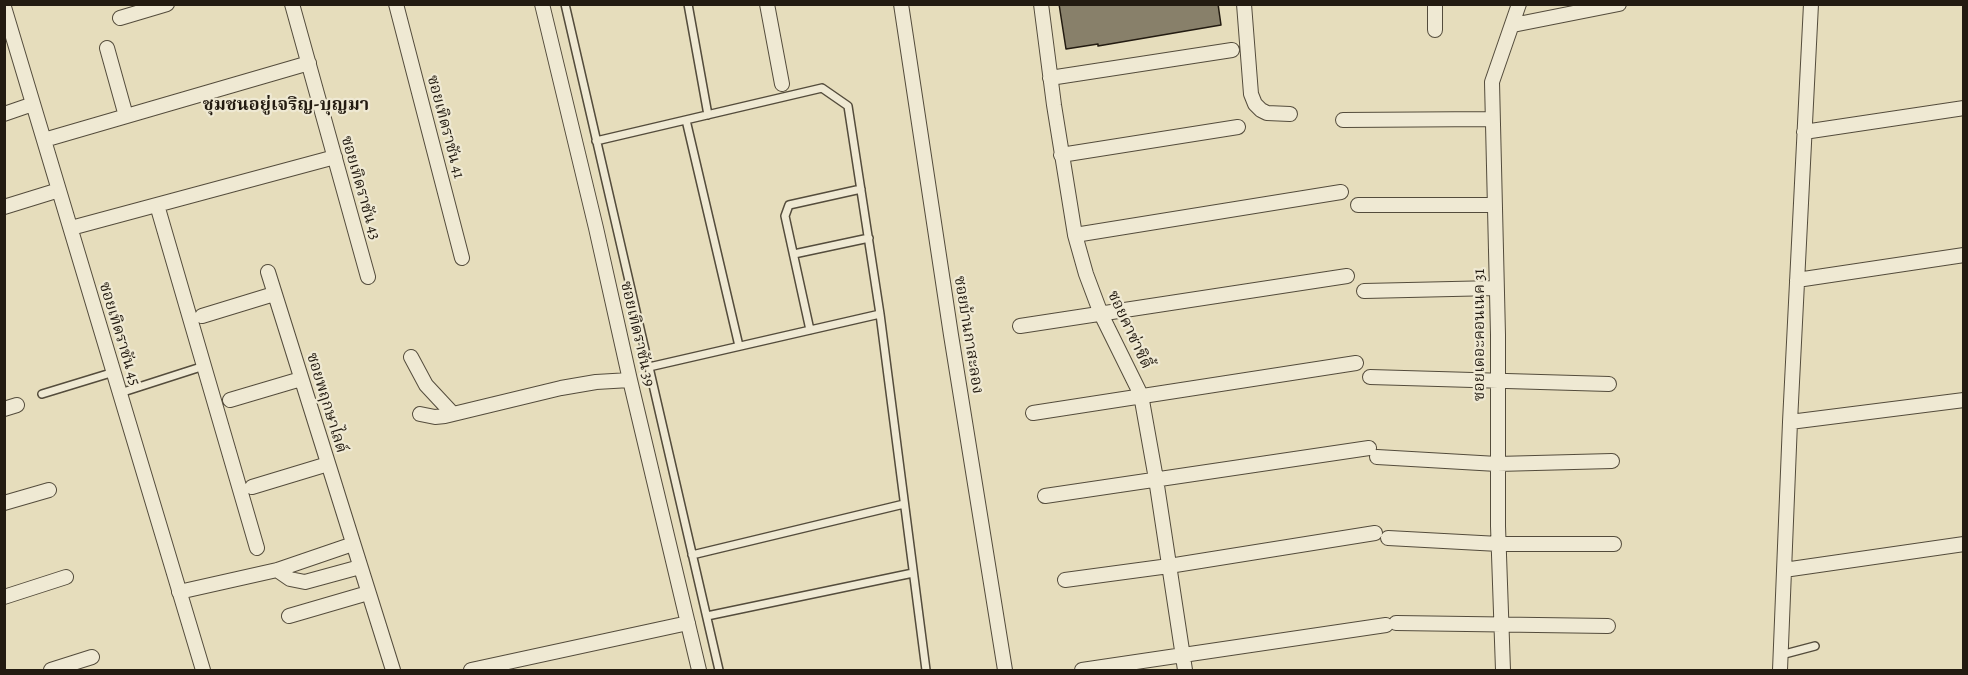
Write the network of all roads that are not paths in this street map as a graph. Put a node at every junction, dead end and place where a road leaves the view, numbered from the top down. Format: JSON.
{"nodes":[{"id":1,"x":167,"y":4,"type":"edge"},
{"id":2,"x":292,"y":4,"type":"edge"},
{"id":3,"x":396,"y":4,"type":"edge"},
{"id":4,"x":542,"y":4,"type":"edge"},
{"id":5,"x":565,"y":4,"type":"edge"},
{"id":6,"x":688,"y":4,"type":"edge"},
{"id":7,"x":767,"y":4,"type":"edge"},
{"id":8,"x":901,"y":4,"type":"edge"},
{"id":9,"x":1041,"y":4,"type":"edge"},
{"id":10,"x":1244,"y":4,"type":"edge"},
{"id":11,"x":1435,"y":4,"type":"edge"},
{"id":12,"x":1519,"y":4,"type":"edge"},
{"id":13,"x":1619,"y":4,"type":"edge"},
{"id":14,"x":1811,"y":4,"type":"edge"},
{"id":15,"x":4,"y":7,"type":"edge"},
{"id":16,"x":120,"y":18,"type":"dead end"},
{"id":17,"x":1513,"y":25,"type":"junction"},
{"id":18,"x":7,"y":27,"type":"edge"},
{"id":19,"x":1435,"y":30,"type":"dead end"},
{"id":20,"x":107,"y":48,"type":"dead end"},
{"id":21,"x":1232,"y":50,"type":"dead end"},
{"id":22,"x":309,"y":63,"type":"junction"},
{"id":23,"x":1050,"y":78,"type":"junction"},
{"id":24,"x":782,"y":84,"type":"dead end"},
{"id":25,"x":33,"y":104,"type":"junction"},
{"id":26,"x":1964,"y":108,"type":"edge"},
{"id":27,"x":4,"y":114,"type":"edge"},
{"id":28,"x":1290,"y":114,"type":"dead end"},
{"id":29,"x":708,"y":115,"type":"junction"},
{"id":30,"x":126,"y":116,"type":"junction"},
{"id":31,"x":1492,"y":119,"type":"junction"},
{"id":32,"x":686,"y":120,"type":"junction"},
{"id":33,"x":1343,"y":120,"type":"dead end"},
{"id":34,"x":1238,"y":127,"type":"dead end"},
{"id":35,"x":1804,"y":132,"type":"junction"},
{"id":36,"x":44,"y":140,"type":"junction"},
{"id":37,"x":596,"y":141,"type":"junction"},
{"id":38,"x":1061,"y":155,"type":"junction"},
{"id":39,"x":335,"y":157,"type":"junction"},
{"id":40,"x":861,"y":189,"type":"junction"},
{"id":41,"x":59,"y":190,"type":"junction"},
{"id":42,"x":1341,"y":192,"type":"dead end"},
{"id":43,"x":156,"y":205,"type":"junction"},
{"id":44,"x":1358,"y":205,"type":"dead end"},
{"id":45,"x":1495,"y":206,"type":"junction"},
{"id":46,"x":4,"y":207,"type":"edge"},
{"id":47,"x":70,"y":228,"type":"junction"},
{"id":48,"x":1075,"y":235,"type":"junction"},
{"id":49,"x":869,"y":238,"type":"junction"},
{"id":50,"x":794,"y":254,"type":"junction"},
{"id":51,"x":1964,"y":255,"type":"edge"},
{"id":52,"x":462,"y":258,"type":"dead end"},
{"id":53,"x":268,"y":272,"type":"dead end"},
{"id":54,"x":1347,"y":276,"type":"dead end"},
{"id":55,"x":368,"y":277,"type":"dead end"},
{"id":56,"x":1797,"y":280,"type":"junction"},
{"id":57,"x":1496,"y":288,"type":"junction"},
{"id":58,"x":1364,"y":291,"type":"dead end"},
{"id":59,"x":274,"y":294,"type":"junction"},
{"id":60,"x":880,"y":314,"type":"junction"},
{"id":61,"x":1101,"y":314,"type":"junction"},
{"id":62,"x":202,"y":316,"type":"dead end"},
{"id":63,"x":1020,"y":326,"type":"dead end"},
{"id":64,"x":810,"y":330,"type":"junction"},
{"id":65,"x":739,"y":346,"type":"junction"},
{"id":66,"x":411,"y":357,"type":"dead end"},
{"id":67,"x":1356,"y":363,"type":"dead end"},
{"id":68,"x":204,"y":366,"type":"junction"},
{"id":69,"x":649,"y":367,"type":"junction"},
{"id":70,"x":114,"y":372,"type":"junction"},
{"id":71,"x":1370,"y":377,"type":"dead end"},
{"id":72,"x":301,"y":379,"type":"junction"},
{"id":73,"x":630,"y":380,"type":"junction"},
{"id":74,"x":1497,"y":381,"type":"junction"},
{"id":75,"x":1609,"y":384,"type":"dead end"},
{"id":76,"x":120,"y":393,"type":"junction"},
{"id":77,"x":42,"y":394,"type":"dead end"},
{"id":78,"x":1141,"y":396,"type":"junction"},
{"id":79,"x":230,"y":400,"type":"dead end"},
{"id":80,"x":1964,"y":400,"type":"edge"},
{"id":81,"x":1033,"y":413,"type":"dead end"},
{"id":82,"x":420,"y":414,"type":"dead end"},
{"id":83,"x":453,"y":414,"type":"junction"},
{"id":84,"x":1790,"y":422,"type":"junction"},
{"id":85,"x":1612,"y":461,"type":"dead end"},
{"id":86,"x":328,"y":464,"type":"junction"},
{"id":87,"x":1497,"y":464,"type":"junction"},
{"id":88,"x":1156,"y":479,"type":"junction"},
{"id":89,"x":252,"y":487,"type":"dead end"},
{"id":90,"x":49,"y":490,"type":"dead end"},
{"id":91,"x":1045,"y":496,"type":"dead end"},
{"id":92,"x":4,"y":503,"type":"edge"},
{"id":93,"x":904,"y":504,"type":"junction"},
{"id":94,"x":353,"y":544,"type":"junction"},
{"id":95,"x":1499,"y":544,"type":"junction"},
{"id":96,"x":1614,"y":544,"type":"dead end"},
{"id":97,"x":1964,"y":544,"type":"edge"},
{"id":98,"x":257,"y":548,"type":"dead end"},
{"id":99,"x":693,"y":555,"type":"junction"},
{"id":100,"x":1169,"y":566,"type":"junction"},
{"id":101,"x":360,"y":567,"type":"junction"},
{"id":102,"x":277,"y":570,"type":"junction"},
{"id":103,"x":1784,"y":570,"type":"junction"},
{"id":104,"x":913,"y":573,"type":"junction"},
{"id":105,"x":66,"y":577,"type":"dead end"},
{"id":106,"x":1065,"y":580,"type":"dead end"},
{"id":107,"x":179,"y":592,"type":"junction"},
{"id":108,"x":368,"y":593,"type":"junction"},
{"id":109,"x":4,"y":597,"type":"edge"},
{"id":110,"x":289,"y":616,"type":"dead end"},
{"id":111,"x":706,"y":616,"type":"junction"},
{"id":112,"x":688,"y":623,"type":"junction"},
{"id":113,"x":1502,"y":623,"type":"junction"},
{"id":114,"x":1608,"y":626,"type":"dead end"},
{"id":115,"x":1815,"y":646,"type":"dead end"},
{"id":116,"x":1781,"y":655,"type":"junction"},
{"id":117,"x":92,"y":657,"type":"dead end"},
{"id":118,"x":1184,"y":663,"type":"edge"},
{"id":119,"x":51,"y":670,"type":"edge"},
{"id":120,"x":203,"y":670,"type":"edge"},
{"id":121,"x":393,"y":670,"type":"edge"},
{"id":122,"x":471,"y":670,"type":"edge"},
{"id":123,"x":699,"y":670,"type":"edge"},
{"id":124,"x":719,"y":670,"type":"edge"},
{"id":125,"x":926,"y":670,"type":"edge"},
{"id":126,"x":1005,"y":670,"type":"edge"},
{"id":127,"x":1082,"y":670,"type":"edge"},
{"id":128,"x":1503,"y":670,"type":"edge"},
{"id":129,"x":1780,"y":670,"type":"edge"}],
"edges":[{"from":1,"to":16,"type":"street"},
{"from":2,"to":22,"type":"street","name":"ซอยเทิดราชัน 43"},
{"from":3,"to":52,"type":"street","name":"ซอยเทิดราชัน 41"},
{"from":4,"to":73,"type":"street","name":"ซอยเทิดราชัน 39"},
{"from":5,"to":37,"type":"lane"},
{"from":6,"to":29,"type":"lane"},
{"from":7,"to":24,"type":"street"},
{"from":8,"to":126,"type":"street","name":"ซอยบ้านกาสะลอง"},
{"from":9,"to":23,"type":"street","name":"ซอยคาซ่าซิตี้"},
{"from":10,"to":28,"type":"street"},
{"from":11,"to":19,"type":"street"},
{"from":12,"to":17,"type":"street","name":"ซอยเดอะคอนเนค 31"},
{"from":13,"to":17,"type":"street"},
{"from":14,"to":35,"type":"street"},
{"from":15,"to":18,"type":"street","name":"ซอยเทิดราชัน 45"},
{"from":17,"to":31,"type":"street","name":"ซอยเดอะคอนเนค 31"},
{"from":18,"to":25,"type":"street","name":"ซอยเทิดราชัน 45"},
{"from":20,"to":30,"type":"street"},
{"from":21,"to":23,"type":"street"},
{"from":22,"to":30,"type":"street"},
{"from":22,"to":39,"type":"street","name":"ซอยเทิดราชัน 43"},
{"from":23,"to":38,"type":"street","name":"ซอยคาซ่าซิตี้"},
{"from":25,"to":27,"type":"street"},
{"from":25,"to":36,"type":"street","name":"ซอยเทิดราชัน 45"},
{"from":26,"to":35,"type":"street"},
{"from":29,"to":32,"type":"lane"},
{"from":29,"to":40,"type":"lane"},
{"from":30,"to":36,"type":"street"},
{"from":31,"to":33,"type":"street"},
{"from":31,"to":45,"type":"street","name":"ซอยเดอะคอนเนค 31"},
{"from":32,"to":37,"type":"lane"},
{"from":32,"to":65,"type":"lane"},
{"from":34,"to":38,"type":"street"},
{"from":35,"to":56,"type":"street"},
{"from":36,"to":41,"type":"street","name":"ซอยเทิดราชัน 45"},
{"from":37,"to":69,"type":"lane"},
{"from":38,"to":48,"type":"street","name":"ซอยคาซ่าซิตี้"},
{"from":39,"to":43,"type":"street"},
{"from":39,"to":55,"type":"street","name":"ซอยเทิดราชัน 43"},
{"from":40,"to":49,"type":"lane"},
{"from":40,"to":50,"type":"lane"},
{"from":41,"to":46,"type":"street"},
{"from":41,"to":47,"type":"street","name":"ซอยเทิดราชัน 45"},
{"from":42,"to":48,"type":"street"},
{"from":43,"to":47,"type":"street"},
{"from":43,"to":68,"type":"street"},
{"from":44,"to":45,"type":"street"},
{"from":45,"to":57,"type":"street","name":"ซอยเดอะคอนเนค 31"},
{"from":47,"to":70,"type":"street","name":"ซอยเทิดราชัน 45"},
{"from":48,"to":61,"type":"street","name":"ซอยคาซ่าซิตี้"},
{"from":49,"to":50,"type":"lane"},
{"from":49,"to":60,"type":"lane"},
{"from":50,"to":64,"type":"lane"},
{"from":51,"to":56,"type":"street"},
{"from":53,"to":59,"type":"street","name":"ซอยพฤกษาไลต์"},
{"from":54,"to":61,"type":"street"},
{"from":56,"to":84,"type":"street"},
{"from":57,"to":58,"type":"street"},
{"from":57,"to":74,"type":"street","name":"ซอยเดอะคอนเนค 31"},
{"from":59,"to":62,"type":"street"},
{"from":59,"to":72,"type":"street","name":"ซอยพฤกษาไลต์"},
{"from":60,"to":64,"type":"lane"},
{"from":60,"to":93,"type":"lane"},
{"from":61,"to":63,"type":"street"},
{"from":61,"to":78,"type":"street","name":"ซอยคาซ่าซิตี้"},
{"from":64,"to":65,"type":"lane"},
{"from":65,"to":69,"type":"lane"},
{"from":66,"to":83,"type":"street"},
{"from":67,"to":78,"type":"street"},
{"from":68,"to":76,"type":"lane"},
{"from":68,"to":98,"type":"street"},
{"from":69,"to":99,"type":"lane"},
{"from":70,"to":76,"type":"street","name":"ซอยเทิดราชัน 45"},
{"from":70,"to":77,"type":"lane"},
{"from":71,"to":74,"type":"street"},
{"from":72,"to":79,"type":"street"},
{"from":72,"to":86,"type":"street","name":"ซอยพฤกษาไลต์"},
{"from":73,"to":83,"type":"street"},
{"from":73,"to":112,"type":"street","name":"ซอยเทิดราชัน 39"},
{"from":74,"to":75,"type":"street"},
{"from":74,"to":87,"type":"street","name":"ซอยเดอะคอนเนค 31"},
{"from":76,"to":107,"type":"street","name":"ซอยเทิดราชัน 45"},
{"from":78,"to":81,"type":"street"},
{"from":78,"to":88,"type":"street","name":"ซอยคาซ่าซิตี้"},
{"from":80,"to":84,"type":"street"},
{"from":82,"to":83,"type":"street"},
{"from":84,"to":103,"type":"street"},
{"from":85,"to":87,"type":"street"},
{"from":86,"to":89,"type":"street"},
{"from":86,"to":94,"type":"street","name":"ซอยพฤกษาไลต์"},
{"from":87,"to":88,"type":"street"},
{"from":87,"to":95,"type":"street","name":"ซอยเดอะคอนเนค 31"},
{"from":88,"to":91,"type":"street"},
{"from":88,"to":100,"type":"street","name":"ซอยคาซ่าซิตี้"},
{"from":90,"to":92,"type":"street"},
{"from":93,"to":99,"type":"lane"},
{"from":93,"to":104,"type":"lane"},
{"from":94,"to":101,"type":"street","name":"ซอยพฤกษาไลต์"},
{"from":94,"to":102,"type":"street"},
{"from":95,"to":96,"type":"street"},
{"from":95,"to":100,"type":"street"},
{"from":95,"to":113,"type":"street","name":"ซอยเดอะคอนเนค 31"},
{"from":97,"to":103,"type":"street"},
{"from":99,"to":111,"type":"lane"},
{"from":100,"to":106,"type":"street"},
{"from":100,"to":118,"type":"street","name":"ซอยคาซ่าซิตี้"},
{"from":101,"to":102,"type":"street"},
{"from":101,"to":108,"type":"street","name":"ซอยพฤกษาไลต์"},
{"from":102,"to":107,"type":"street"},
{"from":103,"to":116,"type":"street"},
{"from":104,"to":111,"type":"lane"},
{"from":104,"to":125,"type":"lane"},
{"from":105,"to":109,"type":"street"},
{"from":107,"to":120,"type":"street","name":"ซอยเทิดราชัน 45"},
{"from":108,"to":110,"type":"street"},
{"from":108,"to":121,"type":"street","name":"ซอยพฤกษาไลต์"},
{"from":111,"to":124,"type":"lane"},
{"from":112,"to":122,"type":"street"},
{"from":112,"to":123,"type":"street","name":"ซอยเทิดราชัน 39"},
{"from":113,"to":114,"type":"street"},
{"from":113,"to":118,"type":"street"},
{"from":113,"to":128,"type":"street","name":"ซอยเดอะคอนเนค 31"},
{"from":115,"to":116,"type":"lane"},
{"from":116,"to":129,"type":"street"},
{"from":117,"to":119,"type":"street"},
{"from":118,"to":127,"type":"street"}]}
